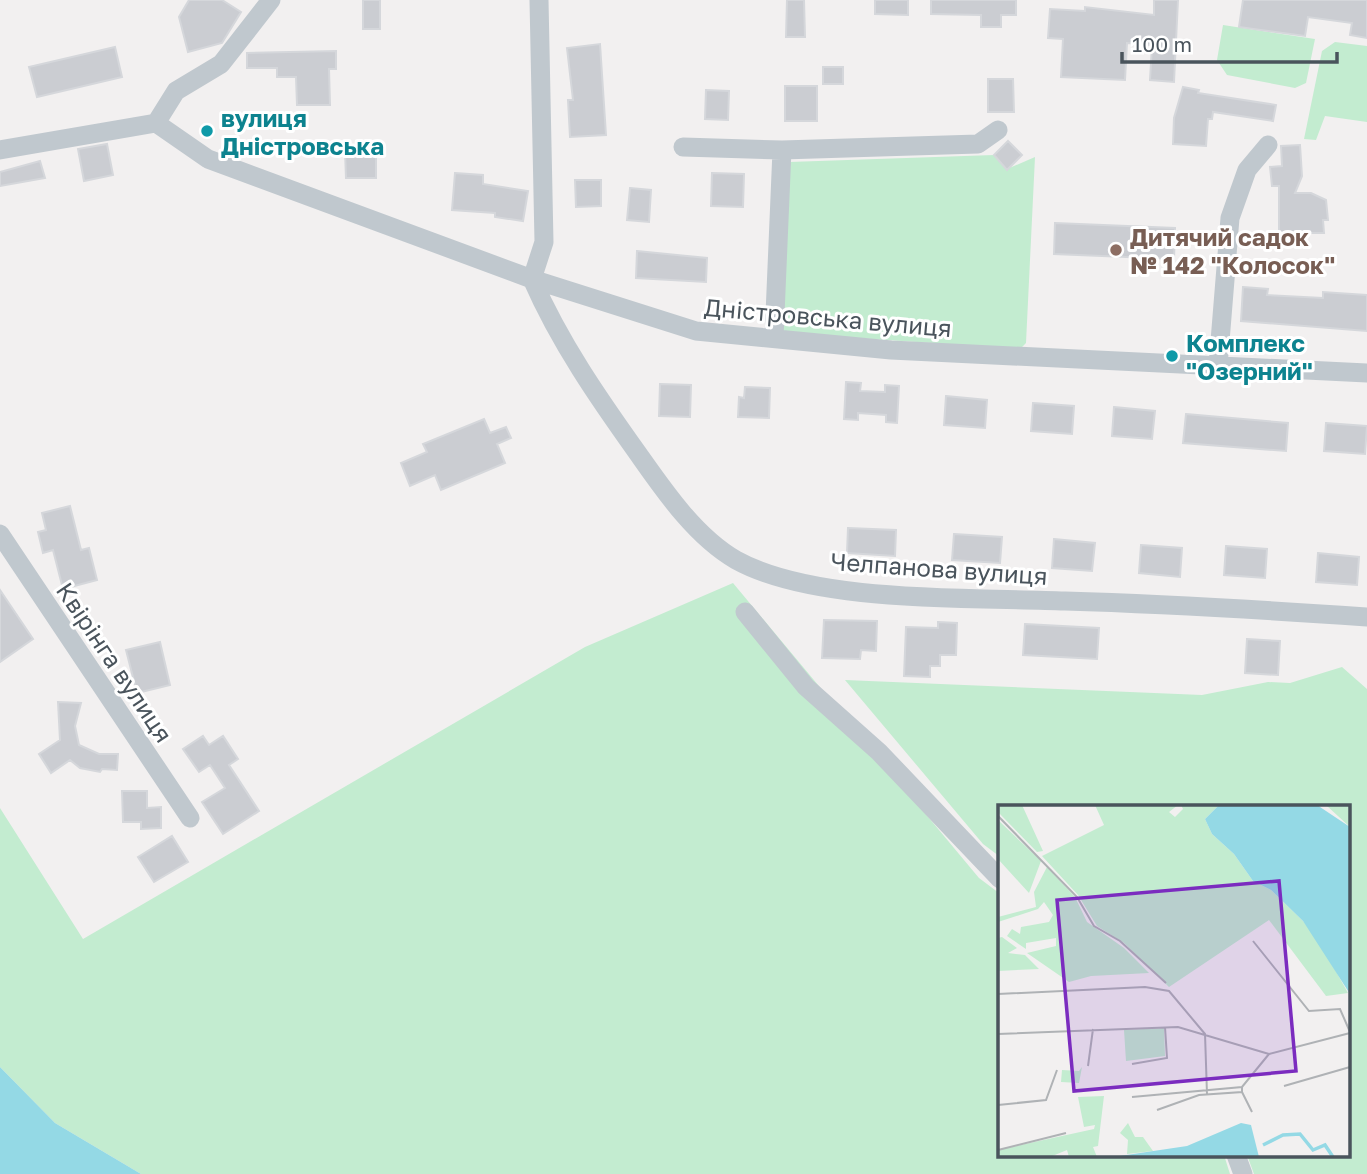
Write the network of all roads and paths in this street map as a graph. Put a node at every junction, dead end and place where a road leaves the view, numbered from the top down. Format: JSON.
{"nodes":[{"id":1,"x":271,"y":0,"type":"edge"},
{"id":2,"x":539,"y":0,"type":"edge"},
{"id":3,"x":156,"y":123,"type":"junction"},
{"id":4,"x":998,"y":130,"type":"dead end"},
{"id":5,"x":1268,"y":145,"type":"dead end"},
{"id":6,"x":683,"y":147,"type":"dead end"},
{"id":7,"x":0,"y":149,"type":"edge"},
{"id":8,"x":782,"y":150,"type":"junction"},
{"id":9,"x":533,"y":279,"type":"junction"},
{"id":10,"x":774,"y":338,"type":"junction"},
{"id":11,"x":1218,"y":366,"type":"junction"},
{"id":12,"x":1367,"y":373,"type":"edge"},
{"id":13,"x":0,"y":534,"type":"edge"},
{"id":14,"x":745,"y":612,"type":"dead end"},
{"id":15,"x":1367,"y":617,"type":"edge"},
{"id":16,"x":190,"y":818,"type":"dead end"},
{"id":17,"x":998,"y":878,"type":"edge"},
{"id":18,"x":1236,"y":1156,"type":"edge"},
{"id":19,"x":1243,"y":1174,"type":"edge"}],
"edges":[{"from":1,"to":3,"type":"street"},
{"from":2,"to":9,"type":"street"},
{"from":3,"to":7,"type":"street"},
{"from":3,"to":9,"type":"street","name":"Дністровська вулиця"},
{"from":4,"to":8,"type":"street"},
{"from":5,"to":11,"type":"street"},
{"from":6,"to":8,"type":"street"},
{"from":8,"to":10,"type":"street"},
{"from":9,"to":10,"type":"street","name":"Дністровська вулиця"},
{"from":9,"to":15,"type":"street","name":"Челпанова вулиця"},
{"from":10,"to":11,"type":"street","name":"Дністровська вулиця"},
{"from":11,"to":12,"type":"street","name":"Дністровська вулиця"},
{"from":13,"to":16,"type":"street","name":"Квірінга вулиця"},
{"from":14,"to":17,"type":"street"},
{"from":18,"to":19,"type":"street"}]}
